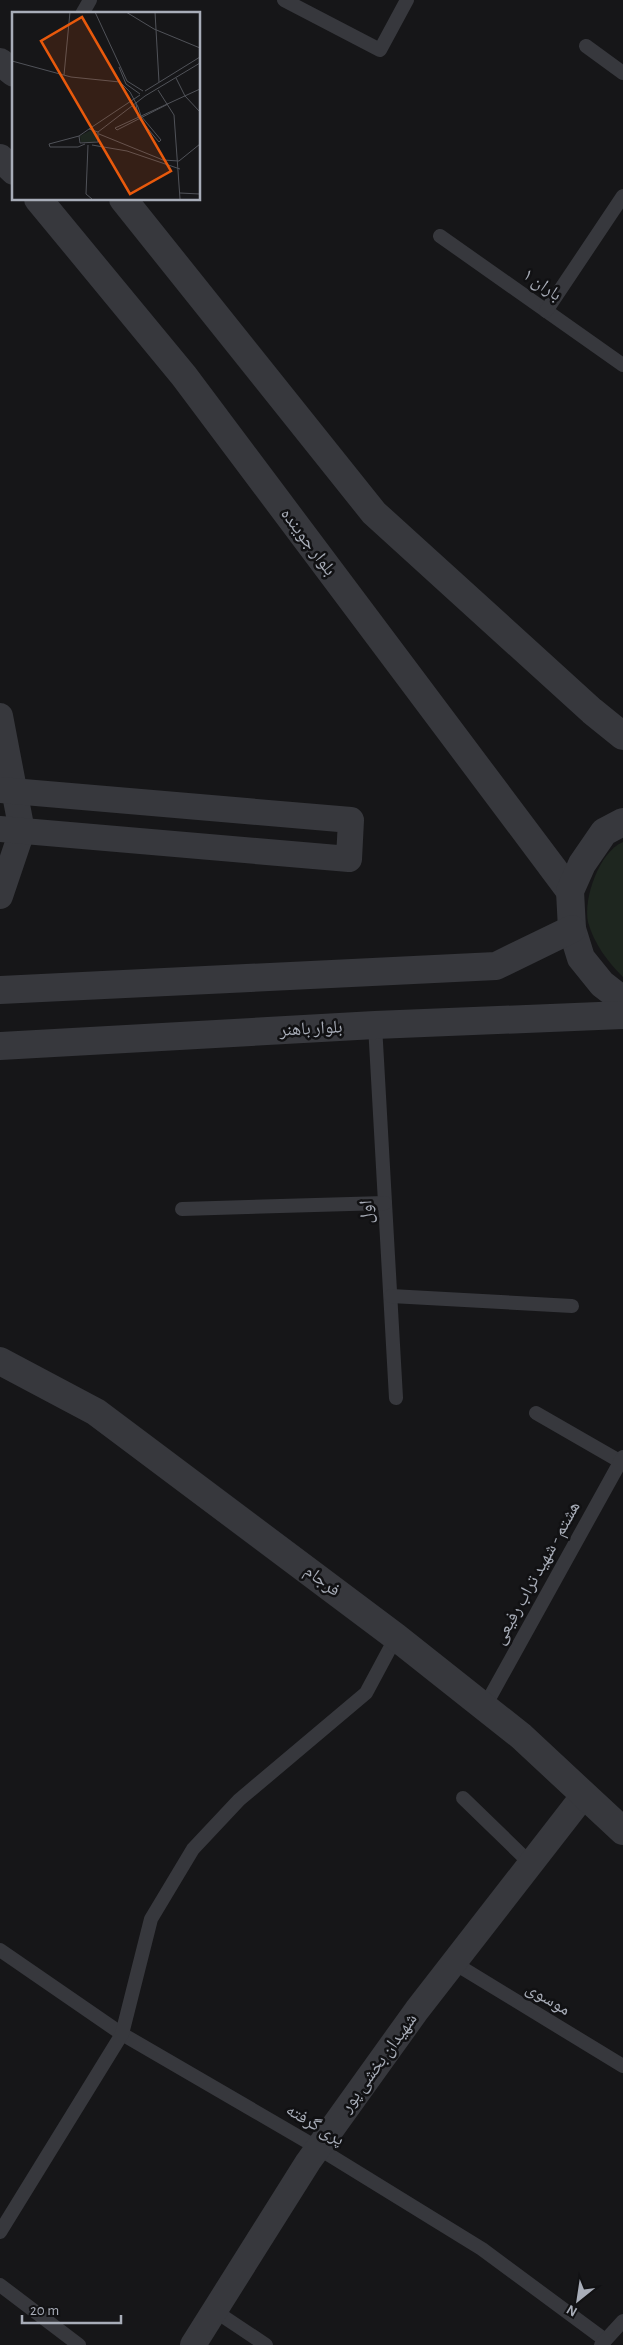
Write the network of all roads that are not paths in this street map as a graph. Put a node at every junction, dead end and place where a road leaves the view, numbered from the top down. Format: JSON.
{"nodes":[{"id":1,"x":90,"y":0,"type":"edge"},
{"id":2,"x":284,"y":0,"type":"edge"},
{"id":3,"x":407,"y":0,"type":"edge"},
{"id":4,"x":83,"y":12,"type":"edge"},
{"id":5,"x":586,"y":46,"type":"dead end"},
{"id":6,"x":0,"y":62,"type":"edge"},
{"id":7,"x":12,"y":71,"type":"edge"},
{"id":8,"x":623,"y":73,"type":"edge"},
{"id":9,"x":0,"y":158,"type":"edge"},
{"id":10,"x":12,"y":170,"type":"edge"},
{"id":11,"x":623,"y":196,"type":"edge"},
{"id":12,"x":39,"y":200,"type":"edge"},
{"id":13,"x":124,"y":200,"type":"edge"},
{"id":14,"x":440,"y":236,"type":"dead end"},
{"id":15,"x":546,"y":311,"type":"junction"},
{"id":16,"x":623,"y":365,"type":"edge"},
{"id":17,"x":0,"y":716,"type":"edge"},
{"id":18,"x":623,"y":736,"type":"edge"},
{"id":19,"x":7,"y":791,"type":"edge"},
{"id":20,"x":623,"y":822,"type":"edge"},
{"id":21,"x":11,"y":830,"type":"edge"},
{"id":22,"x":570,"y":891,"type":"junction"},
{"id":23,"x":0,"y":896,"type":"edge"},
{"id":24,"x":572,"y":929,"type":"junction"},
{"id":25,"x":0,"y":990,"type":"edge"},
{"id":26,"x":623,"y":1000,"type":"edge"},
{"id":27,"x":623,"y":1015,"type":"edge"},
{"id":28,"x":375,"y":1025,"type":"junction"},
{"id":29,"x":0,"y":1046,"type":"edge"},
{"id":30,"x":385,"y":1203,"type":"junction"},
{"id":31,"x":182,"y":1209,"type":"dead end"},
{"id":32,"x":391,"y":1296,"type":"junction"},
{"id":33,"x":572,"y":1306,"type":"dead end"},
{"id":34,"x":0,"y":1361,"type":"edge"},
{"id":35,"x":396,"y":1398,"type":"dead end"},
{"id":36,"x":536,"y":1413,"type":"dead end"},
{"id":37,"x":622,"y":1460,"type":"edge"},
{"id":38,"x":396,"y":1637,"type":"junction"},
{"id":39,"x":485,"y":1706,"type":"junction"},
{"id":40,"x":584,"y":1795,"type":"junction"},
{"id":41,"x":464,"y":1798,"type":"dead end"},
{"id":42,"x":623,"y":1832,"type":"edge"},
{"id":43,"x":531,"y":1864,"type":"junction"},
{"id":44,"x":0,"y":1950,"type":"edge"},
{"id":45,"x":454,"y":1963,"type":"junction"},
{"id":46,"x":122,"y":2034,"type":"junction"},
{"id":47,"x":623,"y":2066,"type":"edge"},
{"id":48,"x":318,"y":2148,"type":"junction"},
{"id":49,"x":0,"y":2232,"type":"edge"},
{"id":50,"x":0,"y":2285,"type":"edge"},
{"id":51,"x":215,"y":2311,"type":"junction"},
{"id":52,"x":623,"y":2320,"type":"edge"},
{"id":53,"x":603,"y":2343,"type":"edge"},
{"id":54,"x":80,"y":2345,"type":"edge"},
{"id":55,"x":193,"y":2345,"type":"edge"},
{"id":56,"x":266,"y":2345,"type":"edge"}],
"edges":[{"from":1,"to":4,"type":"lane"},
{"from":2,"to":3,"type":"lane"},
{"from":5,"to":8,"type":"lane"},
{"from":6,"to":7,"type":"street"},
{"from":9,"to":10,"type":"street"},
{"from":11,"to":15,"type":"lane"},
{"from":12,"to":22,"type":"street","name":"بلوار جوینده"},
{"from":13,"to":18,"type":"street"},
{"from":14,"to":15,"type":"lane","name":"باران ۱"},
{"from":15,"to":16,"type":"lane","name":"باران ۱"},
{"from":17,"to":19,"type":"street"},
{"from":19,"to":21,"type":"street"},
{"from":19,"to":21,"type":"street"},
{"from":20,"to":22,"type":"street"},
{"from":21,"to":23,"type":"street"},
{"from":22,"to":24,"type":"street"},
{"from":24,"to":25,"type":"street"},
{"from":24,"to":26,"type":"street"},
{"from":27,"to":28,"type":"street","name":"بلوار باهنر"},
{"from":28,"to":29,"type":"street","name":"بلوار باهنر"},
{"from":28,"to":30,"type":"lane","name":"اول"},
{"from":30,"to":31,"type":"lane"},
{"from":30,"to":32,"type":"lane","name":"اول"},
{"from":32,"to":33,"type":"lane"},
{"from":32,"to":35,"type":"lane","name":"اول"},
{"from":34,"to":38,"type":"street","name":"فرجام"},
{"from":36,"to":37,"type":"lane"},
{"from":37,"to":39,"type":"lane","name":"هشتم - شهید تراب رفیعی"},
{"from":38,"to":39,"type":"street","name":"فرجام"},
{"from":38,"to":46,"type":"lane"},
{"from":39,"to":40,"type":"street","name":"فرجام"},
{"from":40,"to":42,"type":"street","name":"فرجام"},
{"from":40,"to":43,"type":"street","name":"شهیدان بخشی پور"},
{"from":41,"to":43,"type":"lane"},
{"from":43,"to":45,"type":"street","name":"شهیدان بخشی پور"},
{"from":44,"to":46,"type":"lane","name":"پری گرفته"},
{"from":45,"to":47,"type":"lane","name":"موسوی"},
{"from":45,"to":48,"type":"street","name":"شهیدان بخشی پور"},
{"from":46,"to":48,"type":"lane","name":"پری گرفته"},
{"from":46,"to":49,"type":"lane"},
{"from":48,"to":51,"type":"street","name":"شهیدان بخشی پور"},
{"from":48,"to":53,"type":"lane","name":"پری گرفته"},
{"from":50,"to":54,"type":"lane"},
{"from":51,"to":55,"type":"street","name":"شهیدان بخشی پور"},
{"from":51,"to":56,"type":"lane"},
{"from":52,"to":53,"type":"lane"}]}
